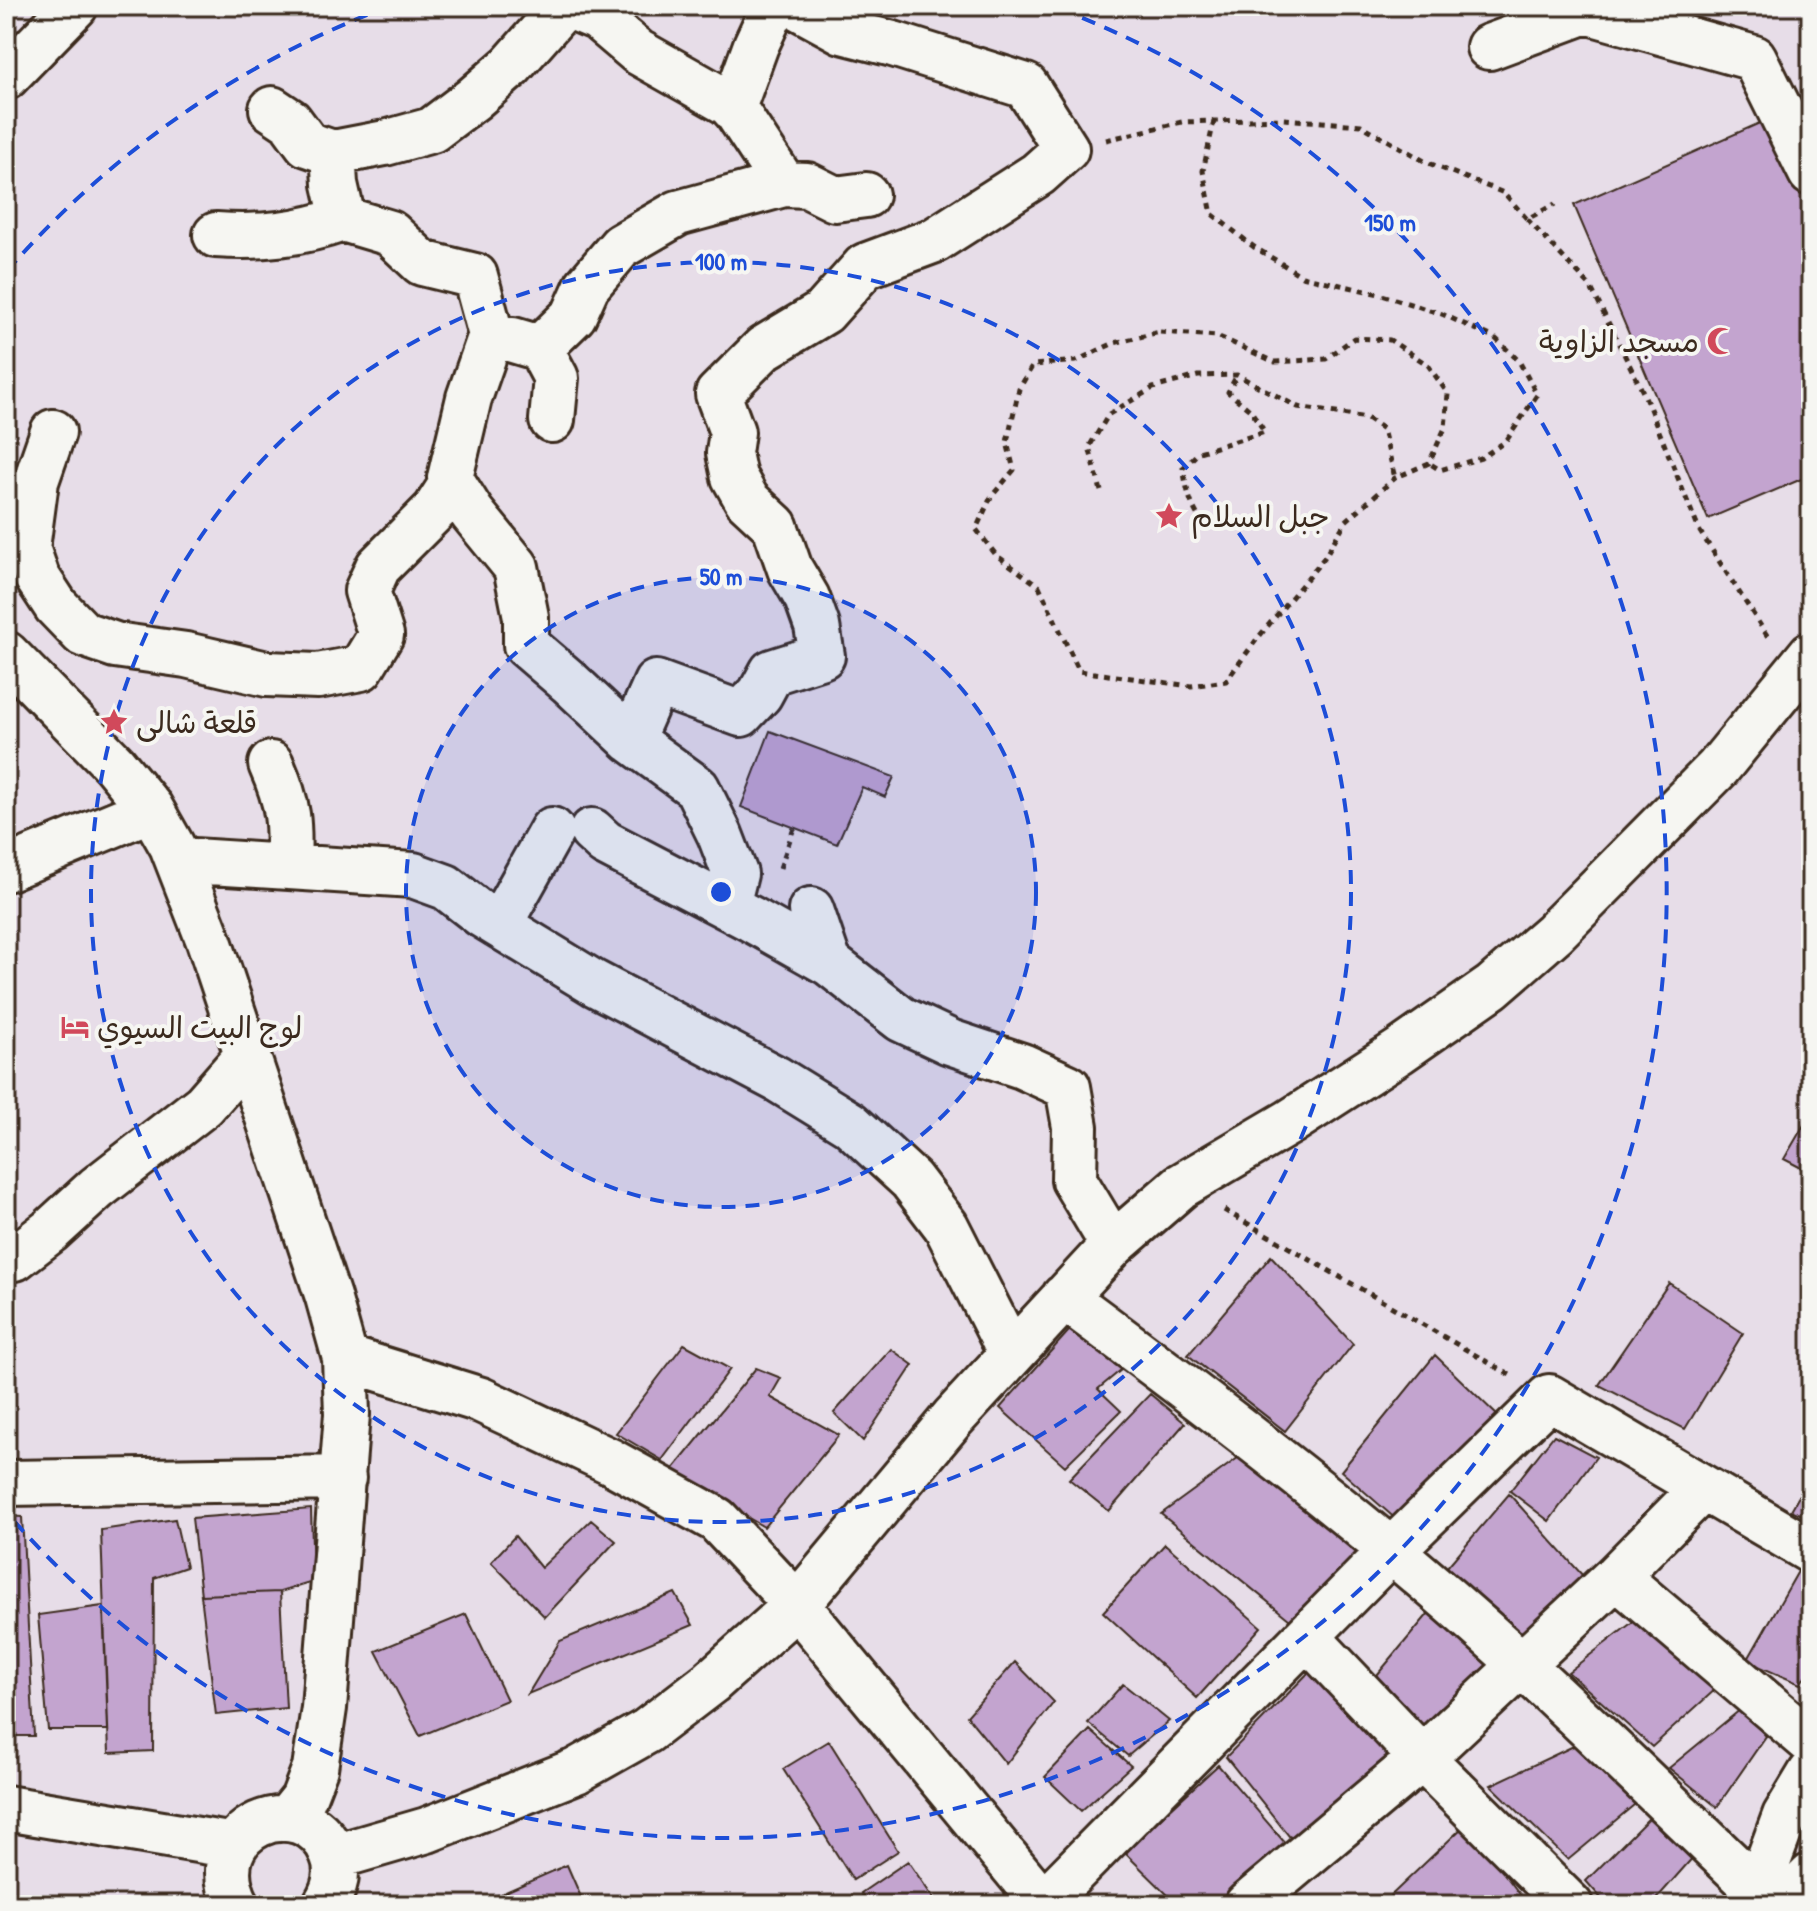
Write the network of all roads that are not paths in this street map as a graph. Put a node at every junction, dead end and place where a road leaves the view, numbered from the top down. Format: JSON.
{"nodes":[{"id":1,"x":75,"y":6,"type":"edge"},
{"id":2,"x":566,"y":6,"type":"edge"},
{"id":3,"x":774,"y":6,"type":"edge"},
{"id":4,"x":796,"y":6,"type":"edge"},
{"id":5,"x":1489,"y":47,"type":"dead end"},
{"id":6,"x":6,"y":77,"type":"edge"},
{"id":7,"x":733,"y":108,"type":"junction"},
{"id":8,"x":272,"y":109,"type":"dead end"},
{"id":9,"x":333,"y":153,"type":"junction"},
{"id":10,"x":1811,"y":173,"type":"edge"},
{"id":11,"x":784,"y":184,"type":"junction"},
{"id":12,"x":866,"y":195,"type":"dead end"},
{"id":13,"x":343,"y":219,"type":"junction"},
{"id":14,"x":216,"y":235,"type":"dead end"},
{"id":15,"x":491,"y":335,"type":"junction"},
{"id":16,"x":540,"y":348,"type":"junction"},
{"id":17,"x":552,"y":420,"type":"dead end"},
{"id":18,"x":53,"y":432,"type":"dead end"},
{"id":19,"x":453,"y":482,"type":"junction"},
{"id":20,"x":6,"y":654,"type":"edge"},
{"id":21,"x":1802,"y":665,"type":"edge"},
{"id":22,"x":631,"y":740,"type":"junction"},
{"id":23,"x":271,"y":764,"type":"dead end"},
{"id":24,"x":151,"y":809,"type":"junction"},
{"id":25,"x":178,"y":860,"type":"junction"},
{"id":26,"x":288,"y":867,"type":"junction"},
{"id":27,"x":6,"y":869,"type":"edge"},
{"id":28,"x":727,"y":906,"type":"junction"},
{"id":29,"x":811,"y":910,"type":"dead end"},
{"id":30,"x":499,"y":925,"type":"junction"},
{"id":31,"x":829,"y":963,"type":"junction"},
{"id":32,"x":246,"y":1057,"type":"junction"},
{"id":33,"x":1113,"y":1245,"type":"junction"},
{"id":34,"x":6,"y":1259,"type":"edge"},
{"id":35,"x":1064,"y":1297,"type":"junction"},
{"id":36,"x":1011,"y":1354,"type":"junction"},
{"id":37,"x":345,"y":1358,"type":"junction"},
{"id":38,"x":343,"y":1478,"type":"junction"},
{"id":39,"x":6,"y":1483,"type":"edge"},
{"id":40,"x":1702,"y":1489,"type":"junction"},
{"id":41,"x":1391,"y":1551,"type":"junction"},
{"id":42,"x":1811,"y":1551,"type":"edge"},
{"id":43,"x":1616,"y":1576,"type":"junction"},
{"id":44,"x":797,"y":1605,"type":"junction"},
{"id":45,"x":1307,"y":1637,"type":"junction"},
{"id":46,"x":1521,"y":1664,"type":"junction"},
{"id":47,"x":1811,"y":1742,"type":"edge"},
{"id":48,"x":1422,"y":1758,"type":"junction"},
{"id":49,"x":1811,"y":1773,"type":"edge"},
{"id":50,"x":6,"y":1808,"type":"edge"},
{"id":51,"x":287,"y":1819,"type":"junction"},
{"id":52,"x":234,"y":1846,"type":"junction"},
{"id":53,"x":334,"y":1857,"type":"junction"},
{"id":54,"x":1811,"y":1876,"type":"edge"},
{"id":55,"x":1762,"y":1902,"type":"edge"},
{"id":56,"x":1044,"y":1904,"type":"edge"},
{"id":57,"x":237,"y":1905,"type":"edge"},
{"id":58,"x":325,"y":1905,"type":"edge"},
{"id":59,"x":1247,"y":1905,"type":"edge"},
{"id":60,"x":1570,"y":1905,"type":"edge"}],
"edges":[{"from":1,"to":6,"type":"street"},
{"from":2,"to":7,"type":"street"},
{"from":2,"to":9,"type":"street"},
{"from":3,"to":7,"type":"street"},
{"from":4,"to":22,"type":"street"},
{"from":5,"to":10,"type":"street"},
{"from":7,"to":11,"type":"street"},
{"from":8,"to":9,"type":"street"},
{"from":9,"to":13,"type":"street"},
{"from":11,"to":12,"type":"street"},
{"from":11,"to":16,"type":"street"},
{"from":13,"to":14,"type":"street"},
{"from":13,"to":15,"type":"street"},
{"from":15,"to":16,"type":"street"},
{"from":15,"to":19,"type":"street"},
{"from":16,"to":17,"type":"street"},
{"from":18,"to":19,"type":"street"},
{"from":19,"to":22,"type":"street"},
{"from":20,"to":24,"type":"street"},
{"from":21,"to":33,"type":"street"},
{"from":22,"to":28,"type":"street"},
{"from":23,"to":26,"type":"street"},
{"from":24,"to":25,"type":"street"},
{"from":24,"to":27,"type":"street"},
{"from":25,"to":26,"type":"street"},
{"from":25,"to":32,"type":"street"},
{"from":26,"to":30,"type":"street"},
{"from":28,"to":30,"type":"street"},
{"from":28,"to":31,"type":"street"},
{"from":29,"to":31,"type":"street"},
{"from":30,"to":36,"type":"street"},
{"from":31,"to":33,"type":"street"},
{"from":32,"to":34,"type":"street"},
{"from":32,"to":37,"type":"street"},
{"from":33,"to":35,"type":"street"},
{"from":35,"to":36,"type":"street"},
{"from":35,"to":41,"type":"street"},
{"from":36,"to":44,"type":"street"},
{"from":37,"to":38,"type":"street"},
{"from":37,"to":44,"type":"street"},
{"from":38,"to":39,"type":"street"},
{"from":38,"to":51,"type":"street"},
{"from":40,"to":41,"type":"street"},
{"from":40,"to":42,"type":"street"},
{"from":40,"to":43,"type":"street"},
{"from":41,"to":45,"type":"street"},
{"from":41,"to":46,"type":"street"},
{"from":43,"to":46,"type":"street"},
{"from":43,"to":47,"type":"street"},
{"from":44,"to":53,"type":"street"},
{"from":44,"to":56,"type":"street"},
{"from":45,"to":48,"type":"street"},
{"from":45,"to":56,"type":"street"},
{"from":46,"to":48,"type":"street"},
{"from":46,"to":55,"type":"street"},
{"from":48,"to":59,"type":"street"},
{"from":48,"to":60,"type":"street"},
{"from":49,"to":55,"type":"street"},
{"from":50,"to":52,"type":"street"},
{"from":51,"to":52,"type":"street"},
{"from":51,"to":53,"type":"street"},
{"from":52,"to":57,"type":"street"},
{"from":53,"to":58,"type":"street"},
{"from":54,"to":55,"type":"street"}]}
